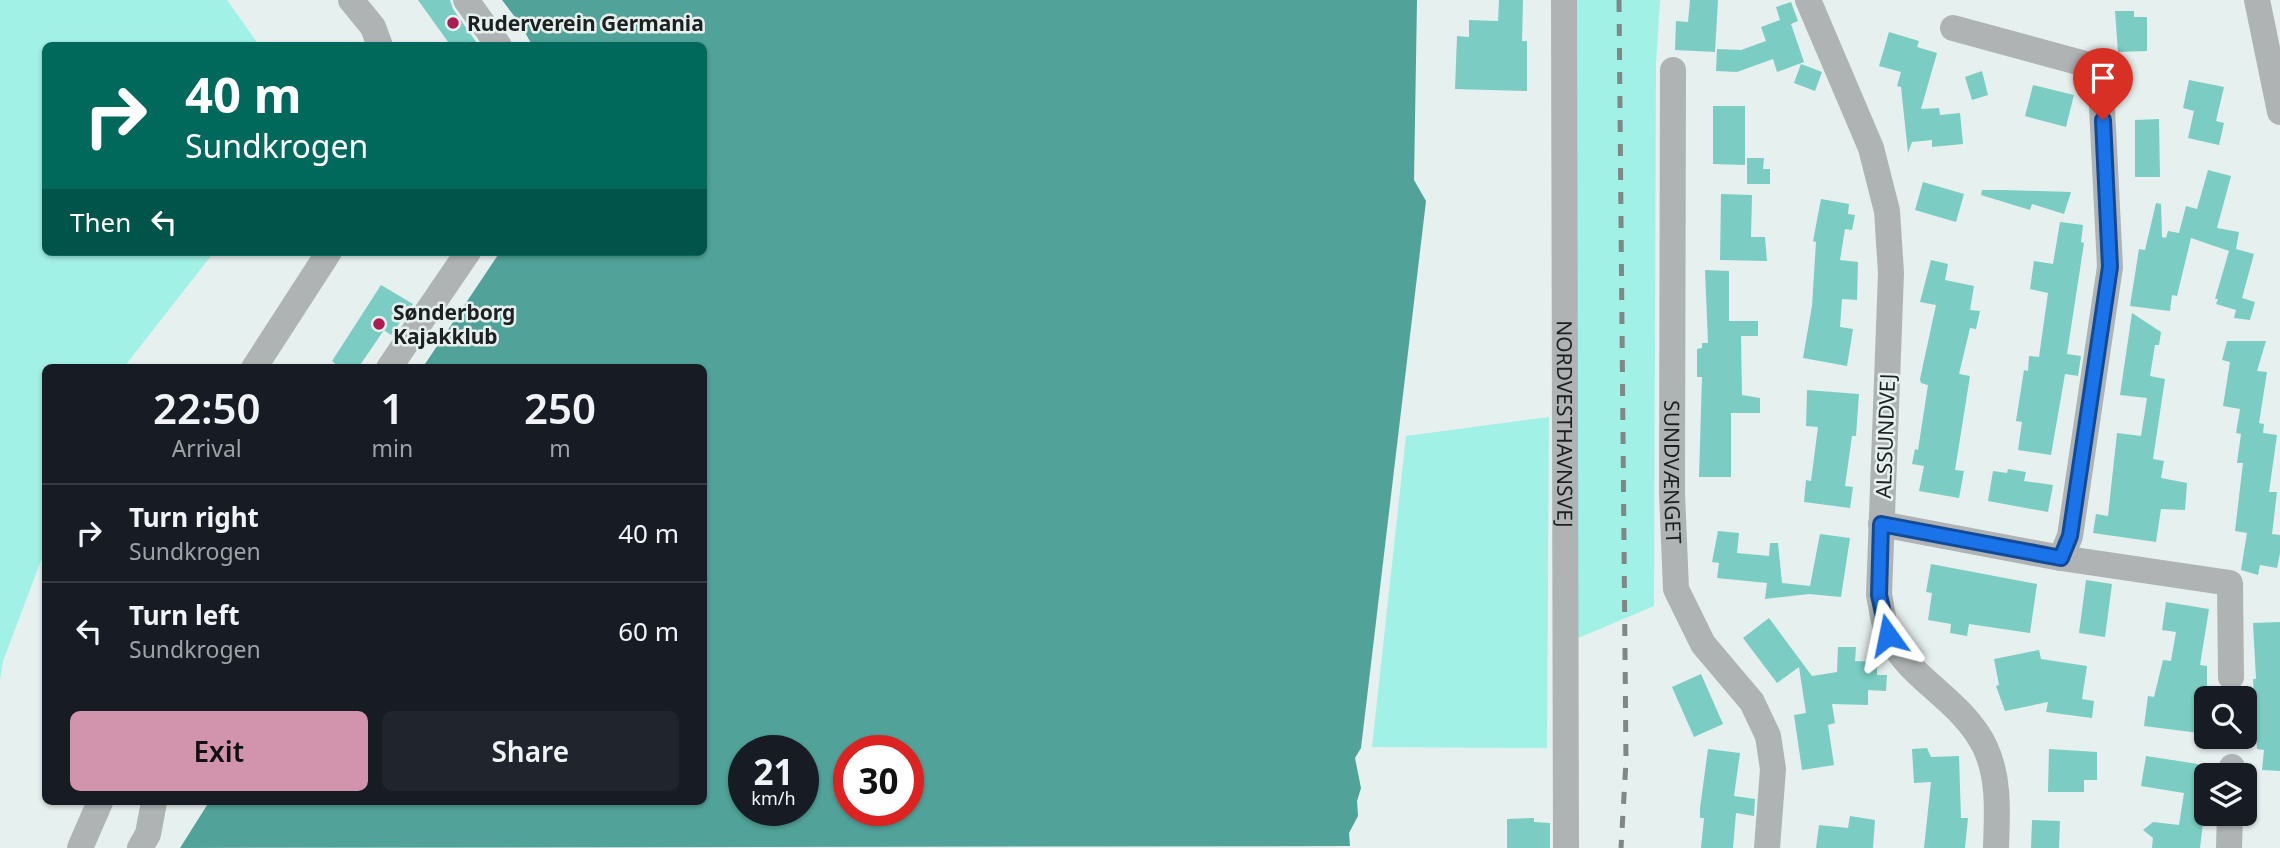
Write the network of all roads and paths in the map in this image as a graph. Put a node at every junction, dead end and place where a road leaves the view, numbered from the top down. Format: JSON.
{"nodes":[{"id":1,"x":351,"y":0,"type":"edge"},
{"id":2,"x":466,"y":0,"type":"edge"},
{"id":3,"x":1564,"y":0,"type":"edge"},
{"id":4,"x":1808,"y":0,"type":"edge"},
{"id":5,"x":2258,"y":0,"type":"edge"},
{"id":6,"x":1954,"y":29,"type":"dead end"},
{"id":7,"x":379,"y":42,"type":"edge"},
{"id":8,"x":496,"y":42,"type":"edge"},
{"id":9,"x":1673,"y":70,"type":"dead end"},
{"id":10,"x":2280,"y":112,"type":"edge"},
{"id":11,"x":326,"y":256,"type":"edge"},
{"id":12,"x":465,"y":256,"type":"edge"},
{"id":13,"x":257,"y":364,"type":"edge"},
{"id":14,"x":392,"y":364,"type":"edge"},
{"id":15,"x":1881,"y":524,"type":"junction"},
{"id":16,"x":2061,"y":558,"type":"junction"},
{"id":17,"x":2231,"y":677,"type":"dead end"},
{"id":18,"x":99,"y":805,"type":"edge"},
{"id":19,"x":153,"y":805,"type":"edge"},
{"id":20,"x":2230,"y":826,"type":"edge"},
{"id":21,"x":80,"y":848,"type":"edge"},
{"id":22,"x":140,"y":848,"type":"edge"},
{"id":23,"x":1566,"y":848,"type":"edge"},
{"id":24,"x":1767,"y":848,"type":"edge"},
{"id":25,"x":1996,"y":848,"type":"edge"},
{"id":26,"x":2229,"y":848,"type":"edge"}],
"edges":[{"from":1,"to":7,"type":"street"},
{"from":2,"to":8,"type":"street"},
{"from":3,"to":23,"type":"street","name":"NORDVESTHAVNSVEJ"},
{"from":4,"to":15,"type":"street","name":"ALSSUNDVEJ"},
{"from":5,"to":10,"type":"street"},
{"from":6,"to":16,"type":"street"},
{"from":9,"to":24,"type":"street","name":"SUNDVÆNGET"},
{"from":11,"to":13,"type":"street"},
{"from":12,"to":14,"type":"street"},
{"from":15,"to":16,"type":"street"},
{"from":15,"to":25,"type":"street","name":"ALSSUNDVEJ"},
{"from":16,"to":17,"type":"street"},
{"from":18,"to":21,"type":"street"},
{"from":19,"to":22,"type":"street"},
{"from":20,"to":26,"type":"street"}]}
